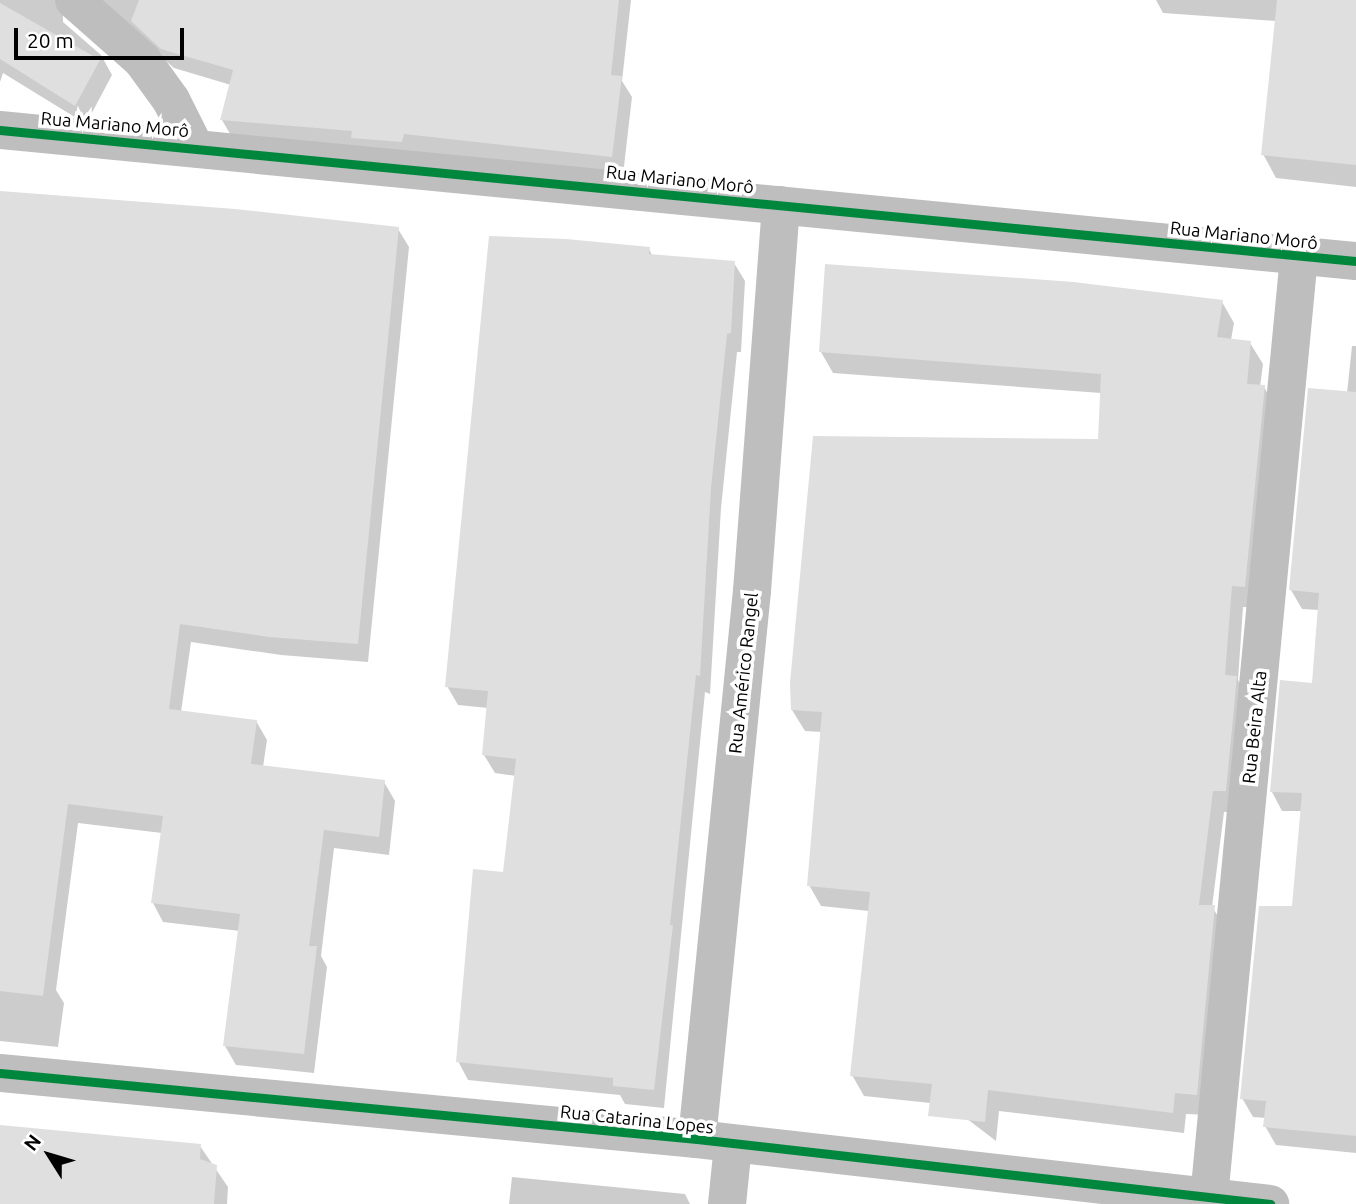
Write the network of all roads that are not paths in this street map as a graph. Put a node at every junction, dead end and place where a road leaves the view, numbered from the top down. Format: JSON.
{"nodes":[{"id":1,"x":74,"y":0,"type":"edge"},
{"id":2,"x":0,"y":130,"type":"edge"},
{"id":3,"x":195,"y":148,"type":"junction"},
{"id":4,"x":781,"y":205,"type":"junction"},
{"id":5,"x":1299,"y":256,"type":"junction"},
{"id":6,"x":1356,"y":261,"type":"edge"},
{"id":7,"x":0,"y":1073,"type":"edge"},
{"id":8,"x":715,"y":1142,"type":"junction"},
{"id":9,"x":1209,"y":1198,"type":"junction"},
{"id":10,"x":727,"y":1204,"type":"edge"},
{"id":11,"x":1270,"y":1204,"type":"edge"}],
"edges":[{"from":1,"to":3,"type":"street"},
{"from":2,"to":3,"type":"street","name":"Rua Mariano Morô"},
{"from":3,"to":4,"type":"street","name":"Rua Mariano Morô"},
{"from":4,"to":5,"type":"street","name":"Rua Mariano Morô"},
{"from":4,"to":8,"type":"street","name":"Rua Américo Rangel"},
{"from":5,"to":6,"type":"street","name":"Rua Mariano Morô"},
{"from":5,"to":9,"type":"street","name":"Rua Beira Alta"},
{"from":7,"to":8,"type":"street","name":"Rua Catarina Lopes"},
{"from":8,"to":9,"type":"street","name":"Rua Catarina Lopes"},
{"from":8,"to":10,"type":"street","name":"Rua Américo Rangel"},
{"from":9,"to":11,"type":"street","name":"Rua Catarina Lopes"}]}
